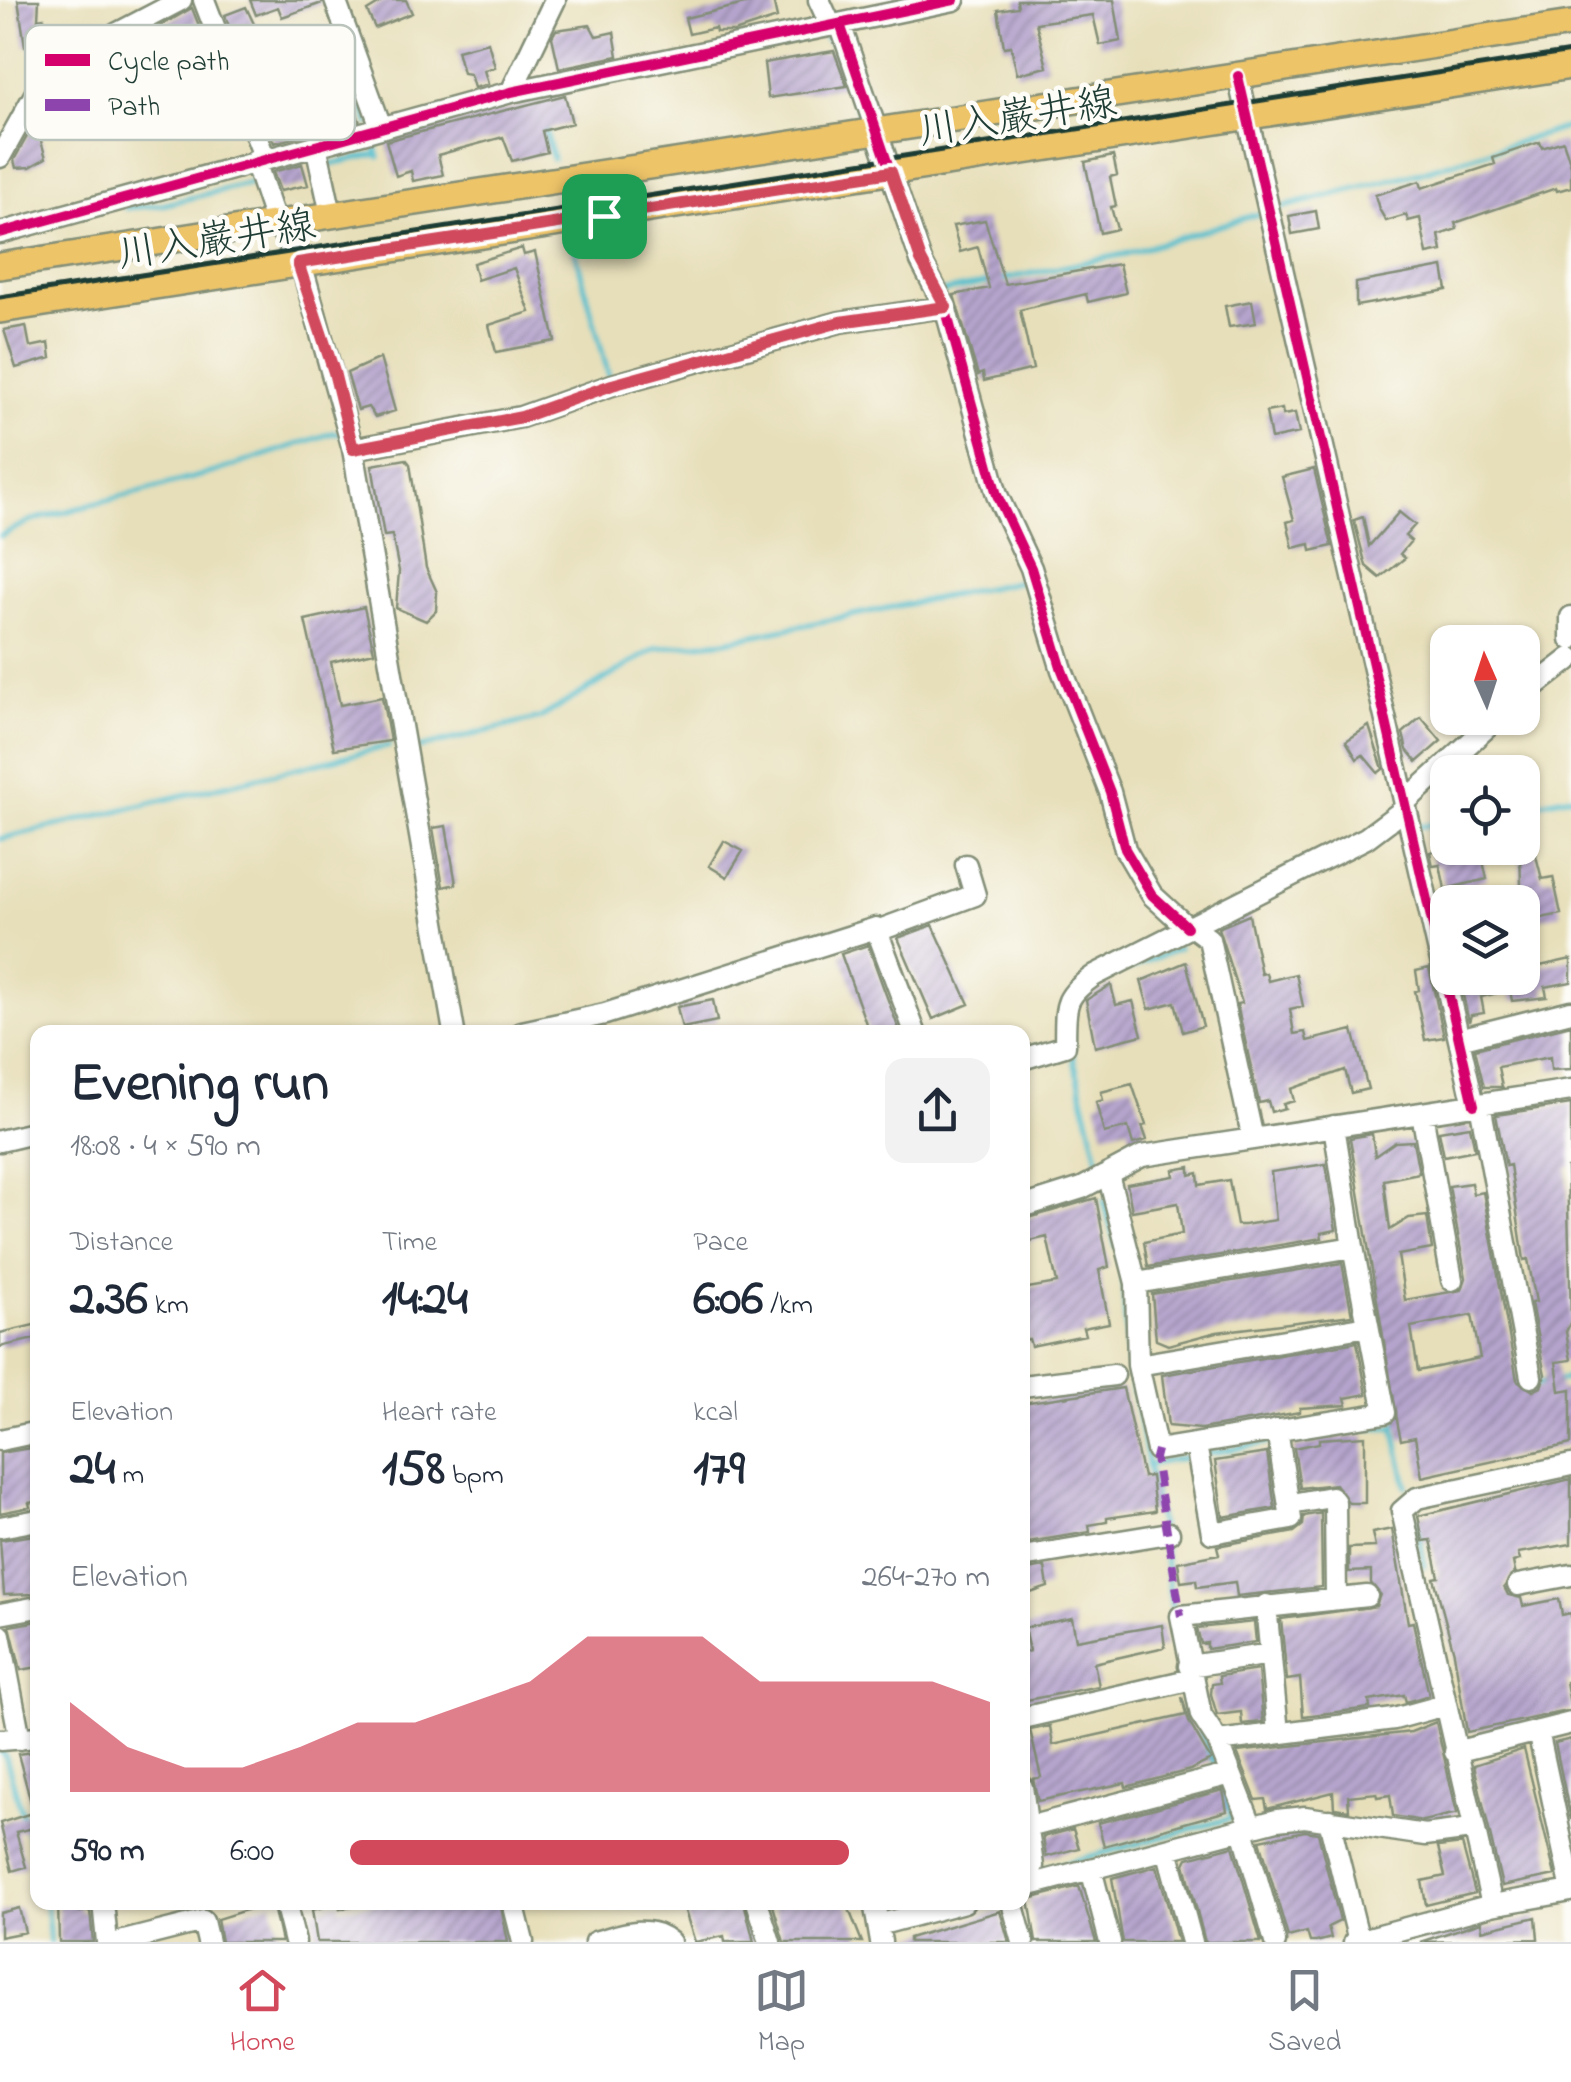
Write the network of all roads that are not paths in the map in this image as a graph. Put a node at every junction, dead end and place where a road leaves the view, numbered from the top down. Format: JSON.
{"nodes":[{"id":1,"x":180,"y":0,"type":"edge"},
{"id":2,"x":204,"y":0,"type":"edge"},
{"id":3,"x":335,"y":0,"type":"edge"},
{"id":4,"x":555,"y":0,"type":"edge"},
{"id":5,"x":819,"y":0,"type":"edge"},
{"id":6,"x":954,"y":0,"type":"edge"},
{"id":7,"x":1571,"y":24,"type":"edge"},
{"id":8,"x":133,"y":25,"type":"edge"},
{"id":9,"x":213,"y":25,"type":"edge"},
{"id":10,"x":343,"y":25,"type":"edge"},
{"id":11,"x":835,"y":25,"type":"junction"},
{"id":12,"x":355,"y":66,"type":"edge"},
{"id":13,"x":1571,"y":66,"type":"edge"},
{"id":14,"x":1238,"y":76,"type":"junction"},
{"id":15,"x":511,"y":92,"type":"junction"},
{"id":16,"x":25,"y":112,"type":"edge"},
{"id":17,"x":1246,"y":116,"type":"junction"},
{"id":18,"x":374,"y":129,"type":"junction"},
{"id":19,"x":355,"y":134,"type":"edge"},
{"id":20,"x":878,"y":134,"type":"junction"},
{"id":21,"x":253,"y":140,"type":"edge"},
{"id":22,"x":331,"y":140,"type":"edge"},
{"id":23,"x":316,"y":144,"type":"junction"},
{"id":24,"x":0,"y":157,"type":"edge"},
{"id":25,"x":260,"y":160,"type":"junction"},
{"id":26,"x":891,"y":172,"type":"junction"},
{"id":27,"x":331,"y":214,"type":"junction"},
{"id":28,"x":278,"y":222,"type":"junction"},
{"id":29,"x":0,"y":232,"type":"edge"},
{"id":30,"x":298,"y":263,"type":"junction"},
{"id":31,"x":0,"y":266,"type":"edge"},
{"id":32,"x":939,"y":302,"type":"junction"},
{"id":33,"x":0,"y":310,"type":"edge"},
{"id":34,"x":351,"y":439,"type":"junction"},
{"id":35,"x":1571,"y":617,"type":"edge"},
{"id":36,"x":1571,"y":639,"type":"edge"},
{"id":37,"x":1569,"y":660,"type":"edge"},
{"id":38,"x":1540,"y":682,"type":"edge"},
{"id":39,"x":1482,"y":735,"type":"edge"},
{"id":40,"x":1408,"y":816,"type":"junction"},
{"id":41,"x":966,"y":865,"type":"dead end"},
{"id":42,"x":877,"y":931,"type":"junction"},
{"id":43,"x":1190,"y":931,"type":"junction"},
{"id":44,"x":1571,"y":1011,"type":"edge"},
{"id":45,"x":453,"y":1025,"type":"edge"},
{"id":46,"x":554,"y":1025,"type":"edge"},
{"id":47,"x":912,"y":1025,"type":"edge"},
{"id":48,"x":1459,"y":1039,"type":"junction"},
{"id":49,"x":1030,"y":1057,"type":"edge"},
{"id":50,"x":1571,"y":1090,"type":"edge"},
{"id":51,"x":1477,"y":1104,"type":"junction"},
{"id":52,"x":1422,"y":1113,"type":"junction"},
{"id":53,"x":1334,"y":1126,"type":"junction"},
{"id":54,"x":30,"y":1134,"type":"edge"},
{"id":55,"x":1254,"y":1139,"type":"junction"},
{"id":56,"x":0,"y":1142,"type":"edge"},
{"id":57,"x":1108,"y":1174,"type":"junction"},
{"id":58,"x":1030,"y":1204,"type":"edge"},
{"id":59,"x":1352,"y":1247,"type":"junction"},
{"id":60,"x":1452,"y":1280,"type":"dead end"},
{"id":61,"x":1136,"y":1283,"type":"junction"},
{"id":62,"x":1368,"y":1326,"type":"junction"},
{"id":63,"x":1138,"y":1365,"type":"junction"},
{"id":64,"x":1114,"y":1375,"type":"dead end"},
{"id":65,"x":1531,"y":1377,"type":"dead end"},
{"id":66,"x":1030,"y":1385,"type":"edge"},
{"id":67,"x":30,"y":1434,"type":"edge"},
{"id":68,"x":1278,"y":1437,"type":"junction"},
{"id":69,"x":0,"y":1440,"type":"edge"},
{"id":70,"x":1197,"y":1452,"type":"junction"},
{"id":71,"x":1571,"y":1465,"type":"edge"},
{"id":72,"x":1290,"y":1504,"type":"junction"},
{"id":73,"x":30,"y":1521,"type":"edge"},
{"id":74,"x":0,"y":1527,"type":"edge"},
{"id":75,"x":1164,"y":1534,"type":"dead end"},
{"id":76,"x":1030,"y":1556,"type":"edge"},
{"id":77,"x":1571,"y":1575,"type":"edge"},
{"id":78,"x":1518,"y":1585,"type":"dead end"},
{"id":79,"x":1366,"y":1596,"type":"dead end"},
{"id":80,"x":1336,"y":1598,"type":"junction"},
{"id":81,"x":1266,"y":1606,"type":"junction"},
{"id":82,"x":30,"y":1608,"type":"edge"},
{"id":83,"x":0,"y":1614,"type":"edge"},
{"id":84,"x":0,"y":1635,"type":"edge"},
{"id":85,"x":1270,"y":1654,"type":"junction"},
{"id":86,"x":1191,"y":1672,"type":"junction"},
{"id":87,"x":1445,"y":1704,"type":"junction"},
{"id":88,"x":1030,"y":1716,"type":"edge"},
{"id":89,"x":1571,"y":1724,"type":"edge"},
{"id":90,"x":1538,"y":1732,"type":"junction"},
{"id":91,"x":1278,"y":1733,"type":"junction"},
{"id":92,"x":19,"y":1738,"type":"edge"},
{"id":93,"x":1218,"y":1741,"type":"junction"},
{"id":94,"x":1454,"y":1752,"type":"junction"},
{"id":95,"x":1224,"y":1776,"type":"junction"},
{"id":96,"x":1328,"y":1820,"type":"junction"},
{"id":97,"x":1030,"y":1825,"type":"edge"},
{"id":98,"x":1247,"y":1828,"type":"junction"},
{"id":99,"x":1471,"y":1829,"type":"junction"},
{"id":100,"x":1030,"y":1842,"type":"edge"},
{"id":101,"x":1167,"y":1849,"type":"junction"},
{"id":102,"x":1033,"y":1866,"type":"dead end"},
{"id":103,"x":1092,"y":1869,"type":"junction"},
{"id":104,"x":1030,"y":1885,"type":"edge"},
{"id":105,"x":1571,"y":1889,"type":"edge"},
{"id":106,"x":1492,"y":1905,"type":"junction"},
{"id":107,"x":105,"y":1910,"type":"edge"},
{"id":108,"x":287,"y":1910,"type":"edge"},
{"id":109,"x":516,"y":1910,"type":"edge"},
{"id":110,"x":760,"y":1910,"type":"edge"},
{"id":111,"x":943,"y":1910,"type":"edge"},
{"id":112,"x":1014,"y":1910,"type":"edge"},
{"id":113,"x":879,"y":1934,"type":"edge"},
{"id":114,"x":1357,"y":1941,"type":"edge"},
{"id":115,"x":107,"y":1942,"type":"edge"},
{"id":116,"x":120,"y":1942,"type":"edge"},
{"id":117,"x":208,"y":1942,"type":"edge"},
{"id":118,"x":294,"y":1942,"type":"edge"},
{"id":119,"x":523,"y":1942,"type":"edge"},
{"id":120,"x":595,"y":1942,"type":"edge"},
{"id":121,"x":670,"y":1942,"type":"edge"},
{"id":122,"x":770,"y":1942,"type":"edge"},
{"id":123,"x":1023,"y":1942,"type":"edge"},
{"id":124,"x":1110,"y":1942,"type":"edge"},
{"id":125,"x":1192,"y":1942,"type":"edge"},
{"id":126,"x":1275,"y":1942,"type":"edge"}],
"edges":[{"from":1,"to":8,"type":"street"},
{"from":2,"to":9,"type":"street"},
{"from":3,"to":10,"type":"street"},
{"from":4,"to":15,"type":"street"},
{"from":5,"to":11,"type":"street"},
{"from":6,"to":11,"type":"street"},
{"from":7,"to":14,"type":"main road","name":"川入巌井線"},
{"from":11,"to":15,"type":"street"},
{"from":11,"to":20,"type":"street"},
{"from":12,"to":18,"type":"street"},
{"from":13,"to":17,"type":"main road","name":"川入巌井線"},
{"from":14,"to":17,"type":"street"},
{"from":14,"to":20,"type":"main road","name":"川入巌井線"},
{"from":15,"to":18,"type":"street"},
{"from":16,"to":24,"type":"street"},
{"from":17,"to":26,"type":"main road","name":"川入巌井線"},
{"from":17,"to":40,"type":"street"},
{"from":18,"to":19,"type":"street"},
{"from":20,"to":26,"type":"street"},
{"from":20,"to":27,"type":"main road","name":"川入巌井線"},
{"from":21,"to":25,"type":"street"},
{"from":22,"to":23,"type":"street"},
{"from":23,"to":25,"type":"street"},
{"from":23,"to":27,"type":"street"},
{"from":25,"to":28,"type":"street"},
{"from":25,"to":29,"type":"street"},
{"from":26,"to":30,"type":"main road","name":"川入巌井線"},
{"from":26,"to":32,"type":"street"},
{"from":27,"to":28,"type":"main road","name":"川入巌井線"},
{"from":28,"to":30,"type":"street"},
{"from":28,"to":31,"type":"main road","name":"川入巌井線"},
{"from":30,"to":33,"type":"main road","name":"川入巌井線"},
{"from":30,"to":34,"type":"street"},
{"from":32,"to":34,"type":"street"},
{"from":32,"to":43,"type":"street"},
{"from":34,"to":45,"type":"street"},
{"from":35,"to":36,"type":"street"},
{"from":37,"to":38,"type":"street"},
{"from":39,"to":40,"type":"street"},
{"from":40,"to":43,"type":"street"},
{"from":40,"to":48,"type":"street"},
{"from":41,"to":42,"type":"street"},
{"from":42,"to":46,"type":"street"},
{"from":42,"to":47,"type":"street"},
{"from":43,"to":49,"type":"street"},
{"from":43,"to":55,"type":"street"},
{"from":44,"to":48,"type":"street"},
{"from":48,"to":51,"type":"street"},
{"from":50,"to":51,"type":"street"},
{"from":51,"to":52,"type":"street"},
{"from":51,"to":65,"type":"street"},
{"from":52,"to":53,"type":"street"},
{"from":52,"to":60,"type":"street"},
{"from":53,"to":55,"type":"street"},
{"from":53,"to":59,"type":"street"},
{"from":54,"to":56,"type":"street"},
{"from":55,"to":57,"type":"street"},
{"from":57,"to":58,"type":"street"},
{"from":57,"to":61,"type":"street"},
{"from":59,"to":61,"type":"street"},
{"from":59,"to":62,"type":"street"},
{"from":61,"to":63,"type":"street"},
{"from":62,"to":63,"type":"street"},
{"from":62,"to":68,"type":"street"},
{"from":63,"to":70,"type":"street"},
{"from":64,"to":66,"type":"street"},
{"from":67,"to":69,"type":"street"},
{"from":68,"to":70,"type":"street"},
{"from":68,"to":72,"type":"street"},
{"from":70,"to":72,"type":"street"},
{"from":71,"to":87,"type":"street"},
{"from":72,"to":80,"type":"street"},
{"from":73,"to":74,"type":"street"},
{"from":75,"to":76,"type":"street"},
{"from":77,"to":78,"type":"street"},
{"from":79,"to":80,"type":"street"},
{"from":80,"to":81,"type":"street"},
{"from":81,"to":85,"type":"street"},
{"from":81,"to":86,"type":"street"},
{"from":82,"to":83,"type":"street"},
{"from":84,"to":92,"type":"street"},
{"from":85,"to":86,"type":"street"},
{"from":85,"to":91,"type":"street"},
{"from":86,"to":88,"type":"street"},
{"from":86,"to":93,"type":"street"},
{"from":87,"to":91,"type":"street"},
{"from":87,"to":94,"type":"street"},
{"from":89,"to":90,"type":"street"},
{"from":90,"to":94,"type":"street"},
{"from":90,"to":105,"type":"street"},
{"from":91,"to":93,"type":"street"},
{"from":93,"to":95,"type":"street"},
{"from":94,"to":99,"type":"street"},
{"from":95,"to":97,"type":"street"},
{"from":95,"to":98,"type":"street"},
{"from":96,"to":98,"type":"street"},
{"from":96,"to":99,"type":"street"},
{"from":96,"to":114,"type":"street"},
{"from":98,"to":101,"type":"street"},
{"from":98,"to":126,"type":"street"},
{"from":99,"to":106,"type":"street"},
{"from":100,"to":102,"type":"street"},
{"from":101,"to":103,"type":"street"},
{"from":101,"to":125,"type":"street"},
{"from":103,"to":104,"type":"street"},
{"from":103,"to":124,"type":"street"},
{"from":105,"to":106,"type":"street"},
{"from":106,"to":114,"type":"street"},
{"from":107,"to":115,"type":"street"},
{"from":108,"to":118,"type":"street"},
{"from":109,"to":119,"type":"street"},
{"from":110,"to":122,"type":"street"},
{"from":111,"to":113,"type":"street"},
{"from":112,"to":123,"type":"street"},
{"from":116,"to":117,"type":"street"},
{"from":120,"to":121,"type":"street"}]}
